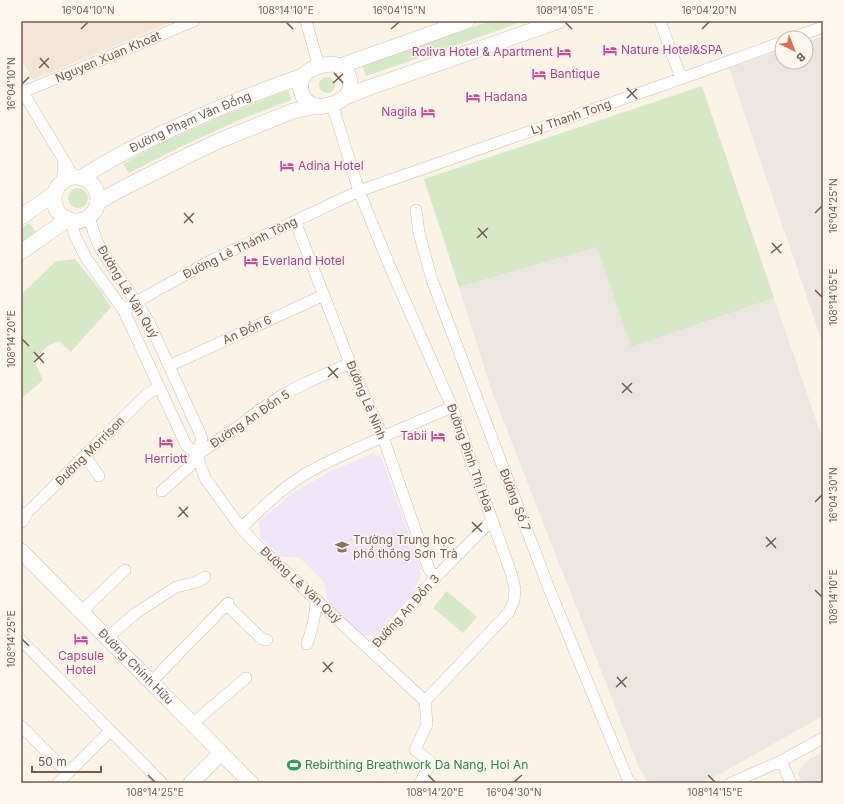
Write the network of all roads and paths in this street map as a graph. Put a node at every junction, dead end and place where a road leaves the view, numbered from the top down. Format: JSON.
{"nodes":[{"id":1,"x":194,"y":21,"type":"edge"},
{"id":2,"x":306,"y":21,"type":"edge"},
{"id":3,"x":466,"y":21,"type":"edge"},
{"id":4,"x":559,"y":21,"type":"edge"},
{"id":5,"x":660,"y":21,"type":"edge"},
{"id":6,"x":774,"y":45,"type":"edge"},
{"id":7,"x":340,"y":66,"type":"junction"},
{"id":8,"x":319,"y":67,"type":"junction"},
{"id":9,"x":304,"y":76,"type":"junction"},
{"id":10,"x":681,"y":78,"type":"junction"},
{"id":11,"x":22,"y":92,"type":"edge"},
{"id":12,"x":345,"y":97,"type":"junction"},
{"id":13,"x":324,"y":105,"type":"junction"},
{"id":14,"x":68,"y":183,"type":"junction"},
{"id":15,"x":359,"y":191,"type":"junction"},
{"id":16,"x":98,"y":202,"type":"junction"},
{"id":17,"x":416,"y":210,"type":"dead end"},
{"id":18,"x":21,"y":217,"type":"edge"},
{"id":19,"x":88,"y":217,"type":"junction"},
{"id":20,"x":69,"y":220,"type":"junction"},
{"id":21,"x":295,"y":221,"type":"junction"},
{"id":22,"x":21,"y":252,"type":"edge"},
{"id":23,"x":324,"y":295,"type":"junction"},
{"id":24,"x":136,"y":302,"type":"junction"},
{"id":25,"x":124,"y":311,"type":"junction"},
{"id":26,"x":350,"y":363,"type":"junction"},
{"id":27,"x":169,"y":366,"type":"junction"},
{"id":28,"x":159,"y":387,"type":"junction"},
{"id":29,"x":452,"y":407,"type":"junction"},
{"id":30,"x":382,"y":436,"type":"junction"},
{"id":31,"x":197,"y":454,"type":"junction"},
{"id":32,"x":85,"y":456,"type":"junction"},
{"id":33,"x":99,"y":476,"type":"dead end"},
{"id":34,"x":162,"y":491,"type":"dead end"},
{"id":35,"x":22,"y":517,"type":"edge"},
{"id":36,"x":492,"y":520,"type":"junction"},
{"id":37,"x":242,"y":528,"type":"junction"},
{"id":38,"x":21,"y":552,"type":"edge"},
{"id":39,"x":125,"y":570,"type":"dead end"},
{"id":40,"x":205,"y":577,"type":"dead end"},
{"id":41,"x":435,"y":578,"type":"junction"},
{"id":42,"x":316,"y":599,"type":"junction"},
{"id":43,"x":81,"y":612,"type":"junction"},
{"id":44,"x":107,"y":638,"type":"junction"},
{"id":45,"x":21,"y":640,"type":"edge"},
{"id":46,"x":267,"y":640,"type":"dead end"},
{"id":47,"x":307,"y":644,"type":"dead end"},
{"id":48,"x":370,"y":650,"type":"junction"},
{"id":49,"x":246,"y":678,"type":"dead end"},
{"id":50,"x":151,"y":682,"type":"junction"},
{"id":51,"x":425,"y":701,"type":"junction"},
{"id":52,"x":192,"y":724,"type":"junction"},
{"id":53,"x":21,"y":726,"type":"edge"},
{"id":54,"x":110,"y":731,"type":"junction"},
{"id":55,"x":823,"y":738,"type":"edge"},
{"id":56,"x":221,"y":753,"type":"junction"},
{"id":57,"x":776,"y":763,"type":"junction"},
{"id":58,"x":68,"y":773,"type":"junction"},
{"id":59,"x":58,"y":783,"type":"edge"},
{"id":60,"x":162,"y":783,"type":"edge"},
{"id":61,"x":191,"y":783,"type":"edge"},
{"id":62,"x":251,"y":783,"type":"edge"},
{"id":63,"x":420,"y":783,"type":"edge"},
{"id":64,"x":631,"y":783,"type":"edge"},
{"id":65,"x":731,"y":783,"type":"edge"},
{"id":66,"x":791,"y":783,"type":"edge"}],
"edges":[{"from":1,"to":11,"type":"street","name":"Nguyen Xuan Khoat"},
{"from":2,"to":8,"type":"street"},
{"from":3,"to":7,"type":"main road"},
{"from":4,"to":12,"type":"main road"},
{"from":5,"to":10,"type":"street"},
{"from":6,"to":10,"type":"street","name":"Ly Thanh Tong"},
{"from":7,"to":8,"type":"main road"},
{"from":7,"to":12,"type":"main road"},
{"from":8,"to":9,"type":"main road"},
{"from":9,"to":13,"type":"main road"},
{"from":9,"to":14,"type":"main road","name":"Đường Phạm Văn Đồng"},
{"from":10,"to":15,"type":"street","name":"Ly Thanh Tong"},
{"from":11,"to":14,"type":"street"},
{"from":12,"to":13,"type":"main road"},
{"from":13,"to":15,"type":"street","name":"Đường Đinh Thị Hòa"},
{"from":13,"to":16,"type":"main road"},
{"from":14,"to":16,"type":"main road"},
{"from":14,"to":18,"type":"main road","name":"Đường Phạm Văn Đồng"},
{"from":14,"to":20,"type":"main road"},
{"from":15,"to":21,"type":"street","name":"Đường Lê Thánh Tông"},
{"from":15,"to":29,"type":"street","name":"Đường Đinh Thị Hòa"},
{"from":16,"to":19,"type":"main road"},
{"from":17,"to":64,"type":"street","name":"Đường Số 7"},
{"from":19,"to":20,"type":"main road"},
{"from":19,"to":24,"type":"street","name":"Đường Lê Văn Quý"},
{"from":20,"to":22,"type":"main road"},
{"from":20,"to":25,"type":"street","name":"Đường Lê Văn Quý"},
{"from":21,"to":23,"type":"street","name":"Đường Lê Ninh"},
{"from":21,"to":24,"type":"street","name":"Đường Lê Thánh Tông"},
{"from":23,"to":26,"type":"street","name":"Đường Lê Ninh"},
{"from":23,"to":27,"type":"street","name":"An Đồn 6"},
{"from":24,"to":25,"type":"street","name":"Đường Lê Thánh Tông"},
{"from":24,"to":27,"type":"street","name":"Đường Lê Văn Quý"},
{"from":25,"to":28,"type":"street","name":"Đường Lê Văn Quý"},
{"from":26,"to":30,"type":"street","name":"Đường Lê Ninh"},
{"from":26,"to":31,"type":"street","name":"Đường An Đồn 5"},
{"from":27,"to":31,"type":"street","name":"Đường Lê Văn Quý"},
{"from":28,"to":31,"type":"street","name":"Đường Lê Văn Quý"},
{"from":28,"to":32,"type":"street","name":"Đường Morrison"},
{"from":29,"to":30,"type":"street"},
{"from":29,"to":36,"type":"street","name":"Đường Đinh Thị Hòa"},
{"from":30,"to":37,"type":"street"},
{"from":30,"to":41,"type":"street","name":"Đường Lê Ninh"},
{"from":31,"to":34,"type":"street","name":"Đường An Đồn 5"},
{"from":31,"to":37,"type":"street","name":"Đường Lê Văn Quý"},
{"from":32,"to":33,"type":"street"},
{"from":32,"to":35,"type":"street","name":"Đường Morrison"},
{"from":36,"to":41,"type":"street","name":"Đường An Đồn 3"},
{"from":36,"to":51,"type":"street","name":"Đường Đinh Thị Hòa"},
{"from":37,"to":42,"type":"street","name":"Đường Lê Văn Quý"},
{"from":38,"to":43,"type":"main road","name":"Đường Chính Hữu"},
{"from":39,"to":43,"type":"street"},
{"from":40,"to":44,"type":"street"},
{"from":41,"to":48,"type":"street","name":"Đường An Đồn 3"},
{"from":42,"to":47,"type":"street"},
{"from":42,"to":48,"type":"street","name":"Đường Lê Văn Quý"},
{"from":43,"to":44,"type":"main road","name":"Đường Chính Hữu"},
{"from":44,"to":50,"type":"main road","name":"Đường Chính Hữu"},
{"from":45,"to":54,"type":"street"},
{"from":46,"to":50,"type":"street"},
{"from":48,"to":51,"type":"street","name":"Đường Lê Văn Quý"},
{"from":49,"to":52,"type":"street"},
{"from":50,"to":52,"type":"main road","name":"Đường Chính Hữu"},
{"from":51,"to":63,"type":"street"},
{"from":52,"to":56,"type":"main road","name":"Đường Chính Hữu"},
{"from":53,"to":58,"type":"street"},
{"from":54,"to":58,"type":"street"},
{"from":54,"to":60,"type":"street"},
{"from":55,"to":57,"type":"street"},
{"from":56,"to":61,"type":"main road"},
{"from":56,"to":62,"type":"main road","name":"Đường Chính Hữu"},
{"from":57,"to":65,"type":"street"},
{"from":57,"to":66,"type":"street"},
{"from":58,"to":59,"type":"street"}]}
